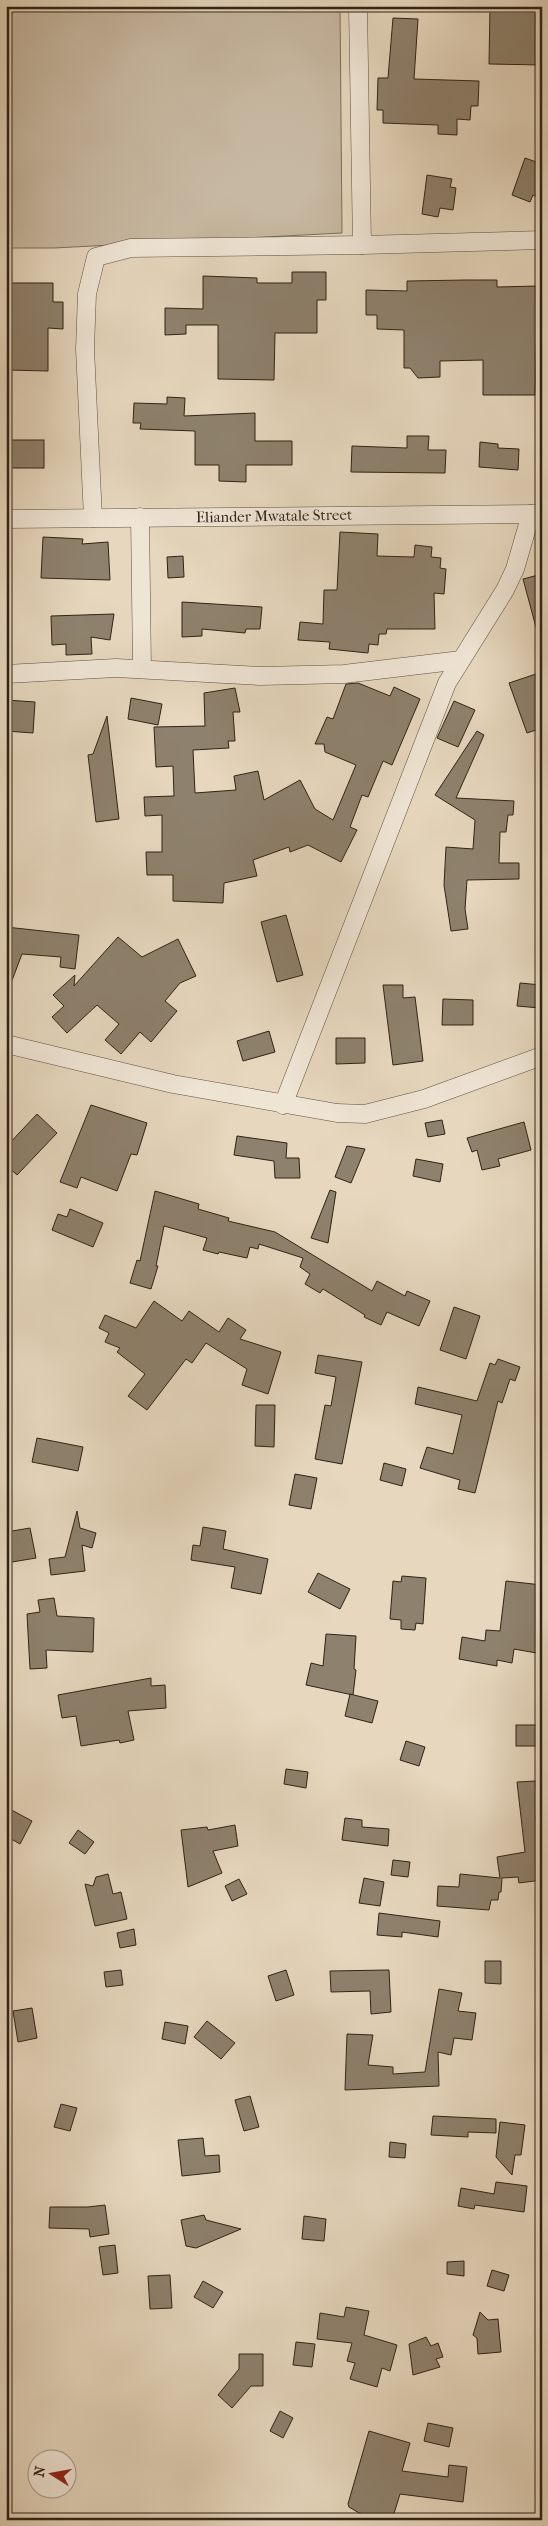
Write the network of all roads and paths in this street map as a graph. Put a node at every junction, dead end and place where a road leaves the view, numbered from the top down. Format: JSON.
{"nodes":[{"id":1,"x":358,"y":6,"type":"edge"},
{"id":2,"x":542,"y":240,"type":"edge"},
{"id":3,"x":362,"y":245,"type":"junction"},
{"id":4,"x":536,"y":514,"type":"edge"},
{"id":5,"x":140,"y":517,"type":"junction"},
{"id":6,"x":93,"y":518,"type":"junction"},
{"id":7,"x":6,"y":519,"type":"edge"},
{"id":8,"x":460,"y":660,"type":"junction"},
{"id":9,"x":142,"y":668,"type":"junction"},
{"id":10,"x":6,"y":674,"type":"edge"},
{"id":11,"x":6,"y":1044,"type":"edge"},
{"id":12,"x":542,"y":1056,"type":"edge"},
{"id":13,"x":283,"y":1105,"type":"junction"}],
"edges":[{"from":1,"to":3,"type":"street"},
{"from":2,"to":3,"type":"street"},
{"from":3,"to":6,"type":"street"},
{"from":4,"to":5,"type":"street","name":"Eliander Mwatale Street"},
{"from":4,"to":8,"type":"street"},
{"from":5,"to":6,"type":"street","name":"Eliander Mwatale Street"},
{"from":5,"to":9,"type":"street"},
{"from":6,"to":7,"type":"street","name":"Eliander Mwatale Street"},
{"from":8,"to":9,"type":"street"},
{"from":8,"to":13,"type":"street"},
{"from":9,"to":10,"type":"street"},
{"from":11,"to":13,"type":"street"},
{"from":12,"to":13,"type":"street"}]}
